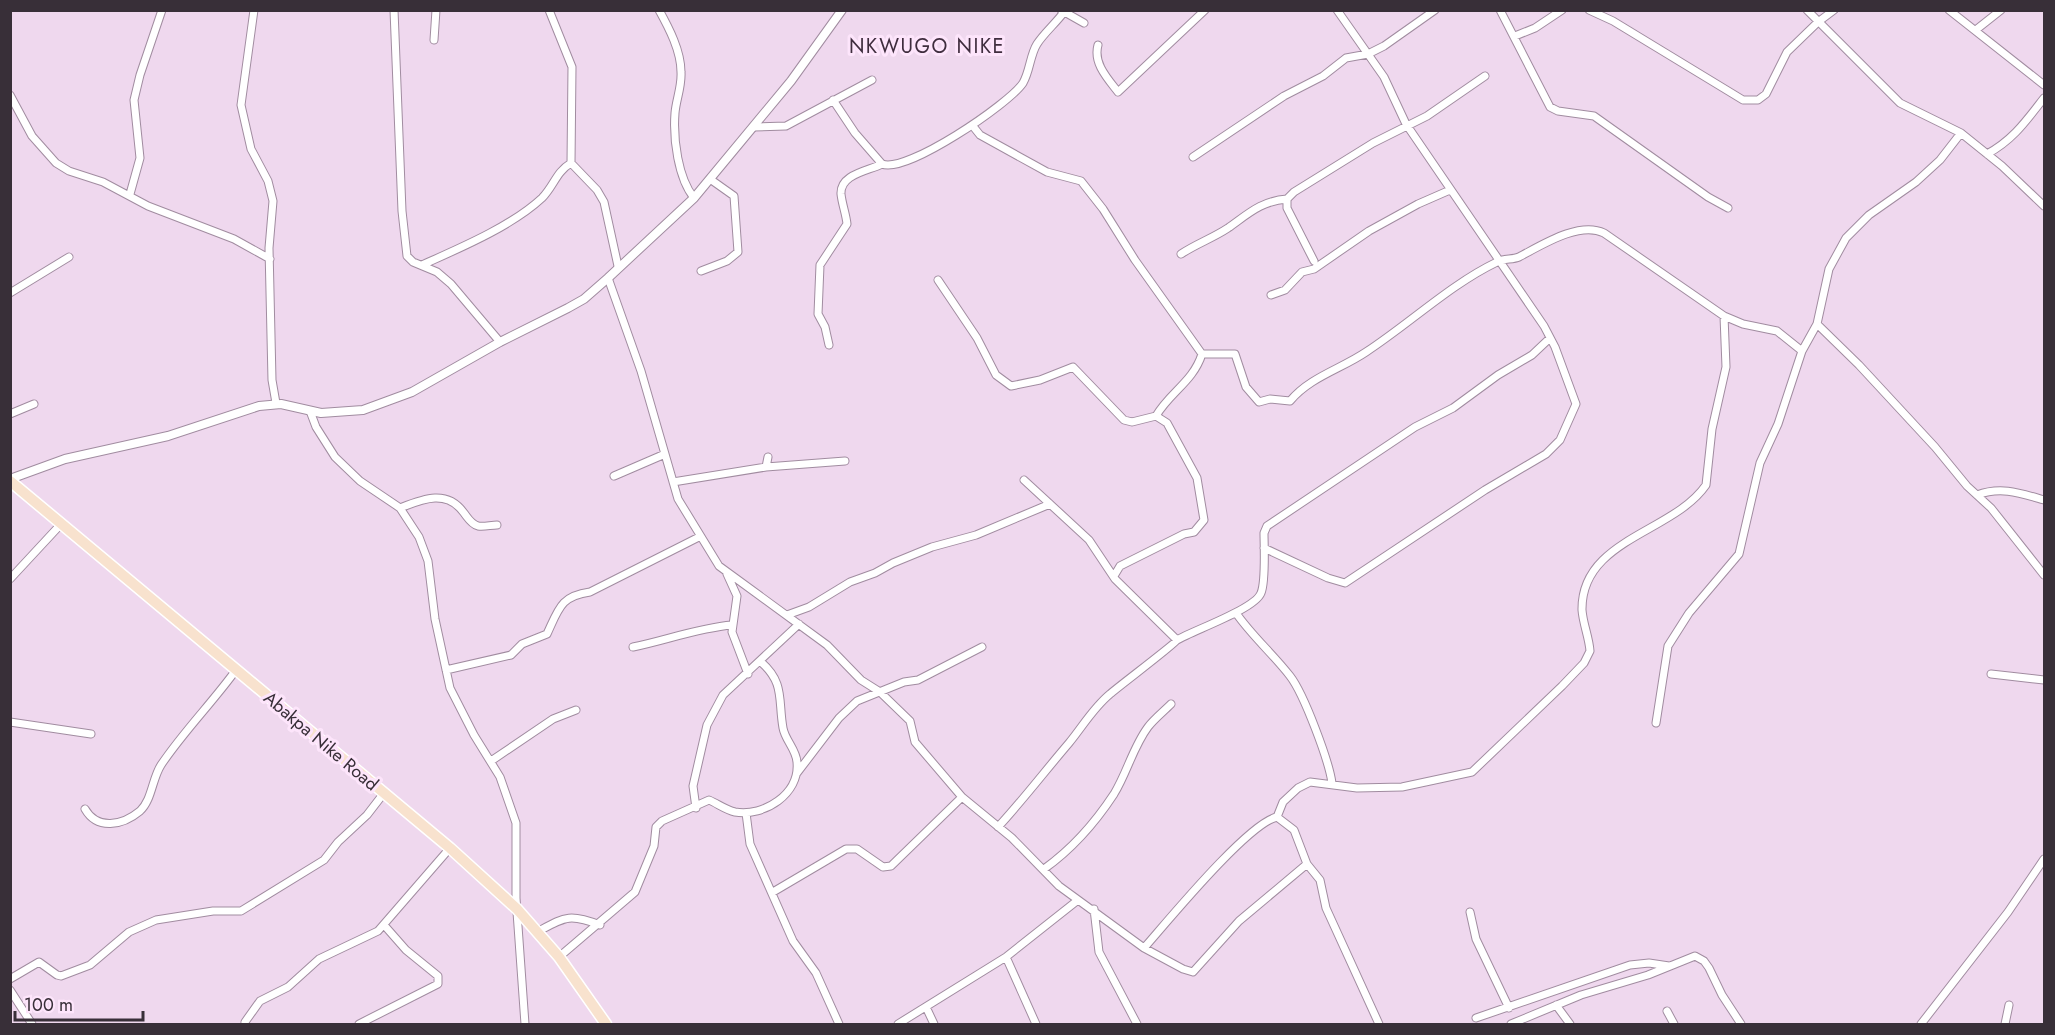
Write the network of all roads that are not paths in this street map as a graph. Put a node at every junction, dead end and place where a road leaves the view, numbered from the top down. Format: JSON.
{"nodes":[{"id":1,"x":162,"y":10,"type":"edge"},
{"id":2,"x":254,"y":10,"type":"edge"},
{"id":3,"x":394,"y":10,"type":"edge"},
{"id":4,"x":436,"y":10,"type":"edge"},
{"id":5,"x":549,"y":10,"type":"edge"},
{"id":6,"x":659,"y":10,"type":"edge"},
{"id":7,"x":842,"y":10,"type":"edge"},
{"id":8,"x":1205,"y":10,"type":"edge"},
{"id":9,"x":1337,"y":10,"type":"edge"},
{"id":10,"x":1435,"y":10,"type":"edge"},
{"id":11,"x":1500,"y":10,"type":"edge"},
{"id":12,"x":1562,"y":10,"type":"edge"},
{"id":13,"x":1589,"y":10,"type":"edge"},
{"id":14,"x":1807,"y":10,"type":"edge"},
{"id":15,"x":1834,"y":10,"type":"edge"},
{"id":16,"x":1949,"y":10,"type":"edge"},
{"id":17,"x":2001,"y":10,"type":"edge"},
{"id":18,"x":1063,"y":11,"type":"edge"},
{"id":19,"x":1818,"y":22,"type":"junction"},
{"id":20,"x":1084,"y":23,"type":"dead end"},
{"id":21,"x":1977,"y":29,"type":"junction"},
{"id":22,"x":1515,"y":36,"type":"junction"},
{"id":23,"x":434,"y":40,"type":"dead end"},
{"id":24,"x":1098,"y":45,"type":"dead end"},
{"id":25,"x":1368,"y":54,"type":"junction"},
{"id":26,"x":1485,"y":76,"type":"dead end"},
{"id":27,"x":872,"y":80,"type":"dead end"},
{"id":28,"x":2044,"y":85,"type":"edge"},
{"id":29,"x":10,"y":95,"type":"edge"},
{"id":30,"x":2044,"y":98,"type":"edge"},
{"id":31,"x":833,"y":100,"type":"junction"},
{"id":32,"x":1406,"y":124,"type":"junction"},
{"id":33,"x":972,"y":125,"type":"junction"},
{"id":34,"x":754,"y":127,"type":"junction"},
{"id":35,"x":1961,"y":133,"type":"junction"},
{"id":36,"x":1987,"y":154,"type":"junction"},
{"id":37,"x":1193,"y":157,"type":"dead end"},
{"id":38,"x":571,"y":163,"type":"junction"},
{"id":39,"x":882,"y":164,"type":"junction"},
{"id":40,"x":710,"y":179,"type":"junction"},
{"id":41,"x":1450,"y":190,"type":"junction"},
{"id":42,"x":130,"y":194,"type":"junction"},
{"id":43,"x":694,"y":198,"type":"junction"},
{"id":44,"x":1287,"y":199,"type":"junction"},
{"id":45,"x":2044,"y":206,"type":"edge"},
{"id":46,"x":1728,"y":208,"type":"dead end"},
{"id":47,"x":1181,"y":254,"type":"dead end"},
{"id":48,"x":69,"y":257,"type":"dead end"},
{"id":49,"x":270,"y":259,"type":"junction"},
{"id":50,"x":1314,"y":261,"type":"dead end"},
{"id":51,"x":1499,"y":261,"type":"junction"},
{"id":52,"x":422,"y":265,"type":"junction"},
{"id":53,"x":618,"y":266,"type":"junction"},
{"id":54,"x":701,"y":271,"type":"dead end"},
{"id":55,"x":608,"y":278,"type":"junction"},
{"id":56,"x":938,"y":280,"type":"dead end"},
{"id":57,"x":10,"y":294,"type":"edge"},
{"id":58,"x":1272,"y":296,"type":"dead end"},
{"id":59,"x":1724,"y":316,"type":"junction"},
{"id":60,"x":1817,"y":324,"type":"junction"},
{"id":61,"x":1550,"y":338,"type":"junction"},
{"id":62,"x":500,"y":342,"type":"junction"},
{"id":63,"x":829,"y":345,"type":"dead end"},
{"id":64,"x":1802,"y":351,"type":"junction"},
{"id":65,"x":1202,"y":354,"type":"junction"},
{"id":66,"x":276,"y":403,"type":"junction"},
{"id":67,"x":34,"y":404,"type":"dead end"},
{"id":68,"x":310,"y":411,"type":"junction"},
{"id":69,"x":10,"y":414,"type":"edge"},
{"id":70,"x":1156,"y":416,"type":"junction"},
{"id":71,"x":665,"y":453,"type":"junction"},
{"id":72,"x":768,"y":457,"type":"dead end"},
{"id":73,"x":845,"y":461,"type":"dead end"},
{"id":74,"x":766,"y":467,"type":"junction"},
{"id":75,"x":614,"y":476,"type":"dead end"},
{"id":76,"x":10,"y":480,"type":"edge"},
{"id":77,"x":1024,"y":480,"type":"dead end"},
{"id":78,"x":673,"y":482,"type":"junction"},
{"id":79,"x":1977,"y":495,"type":"junction"},
{"id":80,"x":2044,"y":500,"type":"edge"},
{"id":81,"x":1050,"y":504,"type":"junction"},
{"id":82,"x":400,"y":508,"type":"junction"},
{"id":83,"x":62,"y":523,"type":"junction"},
{"id":84,"x":497,"y":525,"type":"dead end"},
{"id":85,"x":699,"y":537,"type":"junction"},
{"id":86,"x":1264,"y":548,"type":"junction"},
{"id":87,"x":727,"y":574,"type":"junction"},
{"id":88,"x":2044,"y":575,"type":"edge"},
{"id":89,"x":1114,"y":576,"type":"junction"},
{"id":90,"x":10,"y":579,"type":"edge"},
{"id":91,"x":1236,"y":612,"type":"junction"},
{"id":92,"x":787,"y":615,"type":"junction"},
{"id":93,"x":799,"y":624,"type":"junction"},
{"id":94,"x":732,"y":625,"type":"junction"},
{"id":95,"x":1177,"y":640,"type":"junction"},
{"id":96,"x":633,"y":646,"type":"dead end"},
{"id":97,"x":982,"y":647,"type":"dead end"},
{"id":98,"x":761,"y":662,"type":"junction"},
{"id":99,"x":236,"y":670,"type":"junction"},
{"id":100,"x":446,"y":670,"type":"junction"},
{"id":101,"x":748,"y":674,"type":"junction"},
{"id":102,"x":1991,"y":674,"type":"dead end"},
{"id":103,"x":2044,"y":680,"type":"edge"},
{"id":104,"x":880,"y":692,"type":"junction"},
{"id":105,"x":1171,"y":704,"type":"dead end"},
{"id":106,"x":576,"y":710,"type":"dead end"},
{"id":107,"x":10,"y":722,"type":"edge"},
{"id":108,"x":1656,"y":723,"type":"dead end"},
{"id":109,"x":91,"y":734,"type":"dead end"},
{"id":110,"x":491,"y":761,"type":"junction"},
{"id":111,"x":797,"y":773,"type":"junction"},
{"id":112,"x":1332,"y":783,"type":"junction"},
{"id":113,"x":384,"y":793,"type":"junction"},
{"id":114,"x":962,"y":797,"type":"junction"},
{"id":115,"x":696,"y":808,"type":"junction"},
{"id":116,"x":85,"y":809,"type":"dead end"},
{"id":117,"x":746,"y":813,"type":"junction"},
{"id":118,"x":1277,"y":817,"type":"junction"},
{"id":119,"x":999,"y":827,"type":"junction"},
{"id":120,"x":450,"y":848,"type":"junction"},
{"id":121,"x":2044,"y":859,"type":"edge"},
{"id":122,"x":1307,"y":864,"type":"junction"},
{"id":123,"x":1044,"y":869,"type":"junction"},
{"id":124,"x":773,"y":892,"type":"junction"},
{"id":125,"x":1078,"y":900,"type":"junction"},
{"id":126,"x":517,"y":909,"type":"junction"},
{"id":127,"x":1094,"y":909,"type":"junction"},
{"id":128,"x":1470,"y":912,"type":"dead end"},
{"id":129,"x":384,"y":925,"type":"junction"},
{"id":130,"x":600,"y":925,"type":"junction"},
{"id":131,"x":537,"y":932,"type":"junction"},
{"id":132,"x":1144,"y":948,"type":"junction"},
{"id":133,"x":560,"y":957,"type":"junction"},
{"id":134,"x":1006,"y":957,"type":"junction"},
{"id":135,"x":1669,"y":966,"type":"junction"},
{"id":136,"x":10,"y":979,"type":"edge"},
{"id":137,"x":10,"y":990,"type":"edge"},
{"id":138,"x":1556,"y":1005,"type":"junction"},
{"id":139,"x":2009,"y":1005,"type":"dead end"},
{"id":140,"x":926,"y":1007,"type":"junction"},
{"id":141,"x":1509,"y":1008,"type":"junction"},
{"id":142,"x":1667,"y":1011,"type":"dead end"},
{"id":143,"x":1476,"y":1018,"type":"dead end"},
{"id":144,"x":245,"y":1022,"type":"dead end"},
{"id":145,"x":32,"y":1024,"type":"edge"},
{"id":146,"x":359,"y":1024,"type":"edge"},
{"id":147,"x":525,"y":1024,"type":"edge"},
{"id":148,"x":606,"y":1024,"type":"edge"},
{"id":149,"x":839,"y":1024,"type":"edge"},
{"id":150,"x":898,"y":1024,"type":"edge"},
{"id":151,"x":934,"y":1024,"type":"edge"},
{"id":152,"x":1036,"y":1024,"type":"edge"},
{"id":153,"x":1137,"y":1024,"type":"edge"},
{"id":154,"x":1379,"y":1024,"type":"edge"},
{"id":155,"x":1511,"y":1024,"type":"edge"},
{"id":156,"x":1570,"y":1024,"type":"edge"},
{"id":157,"x":1674,"y":1024,"type":"edge"},
{"id":158,"x":1741,"y":1024,"type":"edge"},
{"id":159,"x":1921,"y":1024,"type":"edge"},
{"id":160,"x":2004,"y":1024,"type":"edge"}],
"edges":[{"from":1,"to":42,"type":"street"},
{"from":2,"to":49,"type":"street"},
{"from":3,"to":52,"type":"street"},
{"from":4,"to":23,"type":"street"},
{"from":5,"to":38,"type":"street"},
{"from":6,"to":43,"type":"street"},
{"from":7,"to":34,"type":"street"},
{"from":8,"to":24,"type":"street"},
{"from":9,"to":25,"type":"street"},
{"from":10,"to":25,"type":"street"},
{"from":11,"to":22,"type":"street"},
{"from":12,"to":22,"type":"street"},
{"from":13,"to":19,"type":"street"},
{"from":14,"to":19,"type":"street"},
{"from":15,"to":19,"type":"street"},
{"from":16,"to":21,"type":"street"},
{"from":17,"to":21,"type":"street"},
{"from":18,"to":20,"type":"street"},
{"from":18,"to":33,"type":"street"},
{"from":19,"to":35,"type":"street"},
{"from":21,"to":28,"type":"street"},
{"from":22,"to":46,"type":"street"},
{"from":25,"to":32,"type":"street"},
{"from":25,"to":37,"type":"street"},
{"from":26,"to":32,"type":"street"},
{"from":27,"to":31,"type":"street"},
{"from":29,"to":42,"type":"street"},
{"from":30,"to":36,"type":"street"},
{"from":31,"to":34,"type":"street"},
{"from":31,"to":39,"type":"street"},
{"from":32,"to":41,"type":"street"},
{"from":32,"to":44,"type":"street"},
{"from":33,"to":39,"type":"street"},
{"from":33,"to":65,"type":"street"},
{"from":34,"to":40,"type":"street"},
{"from":35,"to":36,"type":"street"},
{"from":35,"to":60,"type":"street"},
{"from":36,"to":45,"type":"street"},
{"from":38,"to":52,"type":"street"},
{"from":38,"to":53,"type":"street"},
{"from":39,"to":63,"type":"street"},
{"from":40,"to":43,"type":"street"},
{"from":40,"to":54,"type":"street"},
{"from":41,"to":51,"type":"street"},
{"from":41,"to":58,"type":"street"},
{"from":42,"to":49,"type":"street"},
{"from":43,"to":53,"type":"street"},
{"from":44,"to":47,"type":"street"},
{"from":44,"to":50,"type":"street"},
{"from":48,"to":57,"type":"street"},
{"from":49,"to":66,"type":"street"},
{"from":51,"to":59,"type":"street"},
{"from":51,"to":61,"type":"street"},
{"from":51,"to":65,"type":"street"},
{"from":52,"to":62,"type":"street"},
{"from":53,"to":55,"type":"street"},
{"from":55,"to":62,"type":"street"},
{"from":55,"to":71,"type":"street"},
{"from":56,"to":70,"type":"street"},
{"from":59,"to":64,"type":"street"},
{"from":59,"to":112,"type":"street"},
{"from":60,"to":64,"type":"street"},
{"from":60,"to":79,"type":"street"},
{"from":61,"to":86,"type":"street"},
{"from":61,"to":86,"type":"street"},
{"from":62,"to":68,"type":"street"},
{"from":64,"to":108,"type":"street"},
{"from":65,"to":70,"type":"street"},
{"from":66,"to":68,"type":"street"},
{"from":66,"to":76,"type":"street"},
{"from":67,"to":69,"type":"street"},
{"from":68,"to":82,"type":"street"},
{"from":70,"to":89,"type":"street"},
{"from":71,"to":75,"type":"street"},
{"from":71,"to":78,"type":"street"},
{"from":72,"to":74,"type":"street"},
{"from":73,"to":74,"type":"street"},
{"from":74,"to":78,"type":"street"},
{"from":76,"to":83,"type":"main road","name":"Abakpa Nike Road"},
{"from":77,"to":81,"type":"street"},
{"from":78,"to":85,"type":"street"},
{"from":79,"to":80,"type":"street"},
{"from":79,"to":88,"type":"street"},
{"from":81,"to":89,"type":"street"},
{"from":81,"to":92,"type":"street"},
{"from":82,"to":84,"type":"street"},
{"from":82,"to":100,"type":"street"},
{"from":83,"to":90,"type":"street"},
{"from":83,"to":99,"type":"main road","name":"Abakpa Nike Road"},
{"from":85,"to":87,"type":"street"},
{"from":85,"to":100,"type":"street"},
{"from":86,"to":91,"type":"street"},
{"from":87,"to":92,"type":"street"},
{"from":87,"to":94,"type":"street"},
{"from":89,"to":95,"type":"street"},
{"from":91,"to":95,"type":"street"},
{"from":91,"to":112,"type":"street"},
{"from":92,"to":93,"type":"street"},
{"from":93,"to":98,"type":"street"},
{"from":93,"to":104,"type":"street"},
{"from":94,"to":96,"type":"street"},
{"from":94,"to":101,"type":"street"},
{"from":95,"to":119,"type":"street"},
{"from":97,"to":104,"type":"street"},
{"from":98,"to":101,"type":"street"},
{"from":98,"to":111,"type":"street"},
{"from":99,"to":113,"type":"main road","name":"Abakpa Nike Road"},
{"from":99,"to":116,"type":"street"},
{"from":100,"to":110,"type":"street"},
{"from":101,"to":115,"type":"street"},
{"from":102,"to":103,"type":"street"},
{"from":104,"to":111,"type":"street"},
{"from":104,"to":114,"type":"street"},
{"from":105,"to":123,"type":"street"},
{"from":106,"to":110,"type":"street"},
{"from":107,"to":109,"type":"street"},
{"from":110,"to":126,"type":"street"},
{"from":111,"to":117,"type":"street"},
{"from":112,"to":118,"type":"street"},
{"from":113,"to":120,"type":"main road","name":"Abakpa Nike Road"},
{"from":113,"to":136,"type":"street"},
{"from":114,"to":119,"type":"street"},
{"from":114,"to":124,"type":"street"},
{"from":115,"to":117,"type":"street"},
{"from":115,"to":130,"type":"street"},
{"from":117,"to":124,"type":"street"},
{"from":118,"to":122,"type":"street"},
{"from":118,"to":132,"type":"street"},
{"from":119,"to":123,"type":"street"},
{"from":120,"to":126,"type":"main road","name":"Abakpa Nike Road"},
{"from":120,"to":129,"type":"street"},
{"from":121,"to":159,"type":"street"},
{"from":122,"to":132,"type":"street"},
{"from":122,"to":154,"type":"street"},
{"from":123,"to":125,"type":"street"},
{"from":124,"to":149,"type":"street"},
{"from":125,"to":127,"type":"street"},
{"from":125,"to":134,"type":"street"},
{"from":126,"to":131,"type":"main road","name":"Abakpa Nike Road"},
{"from":126,"to":147,"type":"street"},
{"from":127,"to":132,"type":"street"},
{"from":127,"to":153,"type":"street"},
{"from":128,"to":141,"type":"street"},
{"from":129,"to":144,"type":"street"},
{"from":129,"to":146,"type":"street"},
{"from":130,"to":131,"type":"street"},
{"from":130,"to":133,"type":"street"},
{"from":131,"to":133,"type":"main road","name":"Abakpa Nike Road"},
{"from":133,"to":148,"type":"main road","name":"Abakpa Nike Road"},
{"from":134,"to":140,"type":"street"},
{"from":134,"to":152,"type":"street"},
{"from":135,"to":138,"type":"street"},
{"from":135,"to":141,"type":"street"},
{"from":135,"to":158,"type":"street"},
{"from":137,"to":145,"type":"street"},
{"from":138,"to":155,"type":"street"},
{"from":138,"to":156,"type":"street"},
{"from":139,"to":160,"type":"street"},
{"from":140,"to":150,"type":"street"},
{"from":140,"to":151,"type":"street"},
{"from":141,"to":143,"type":"street"},
{"from":142,"to":157,"type":"street"}]}
